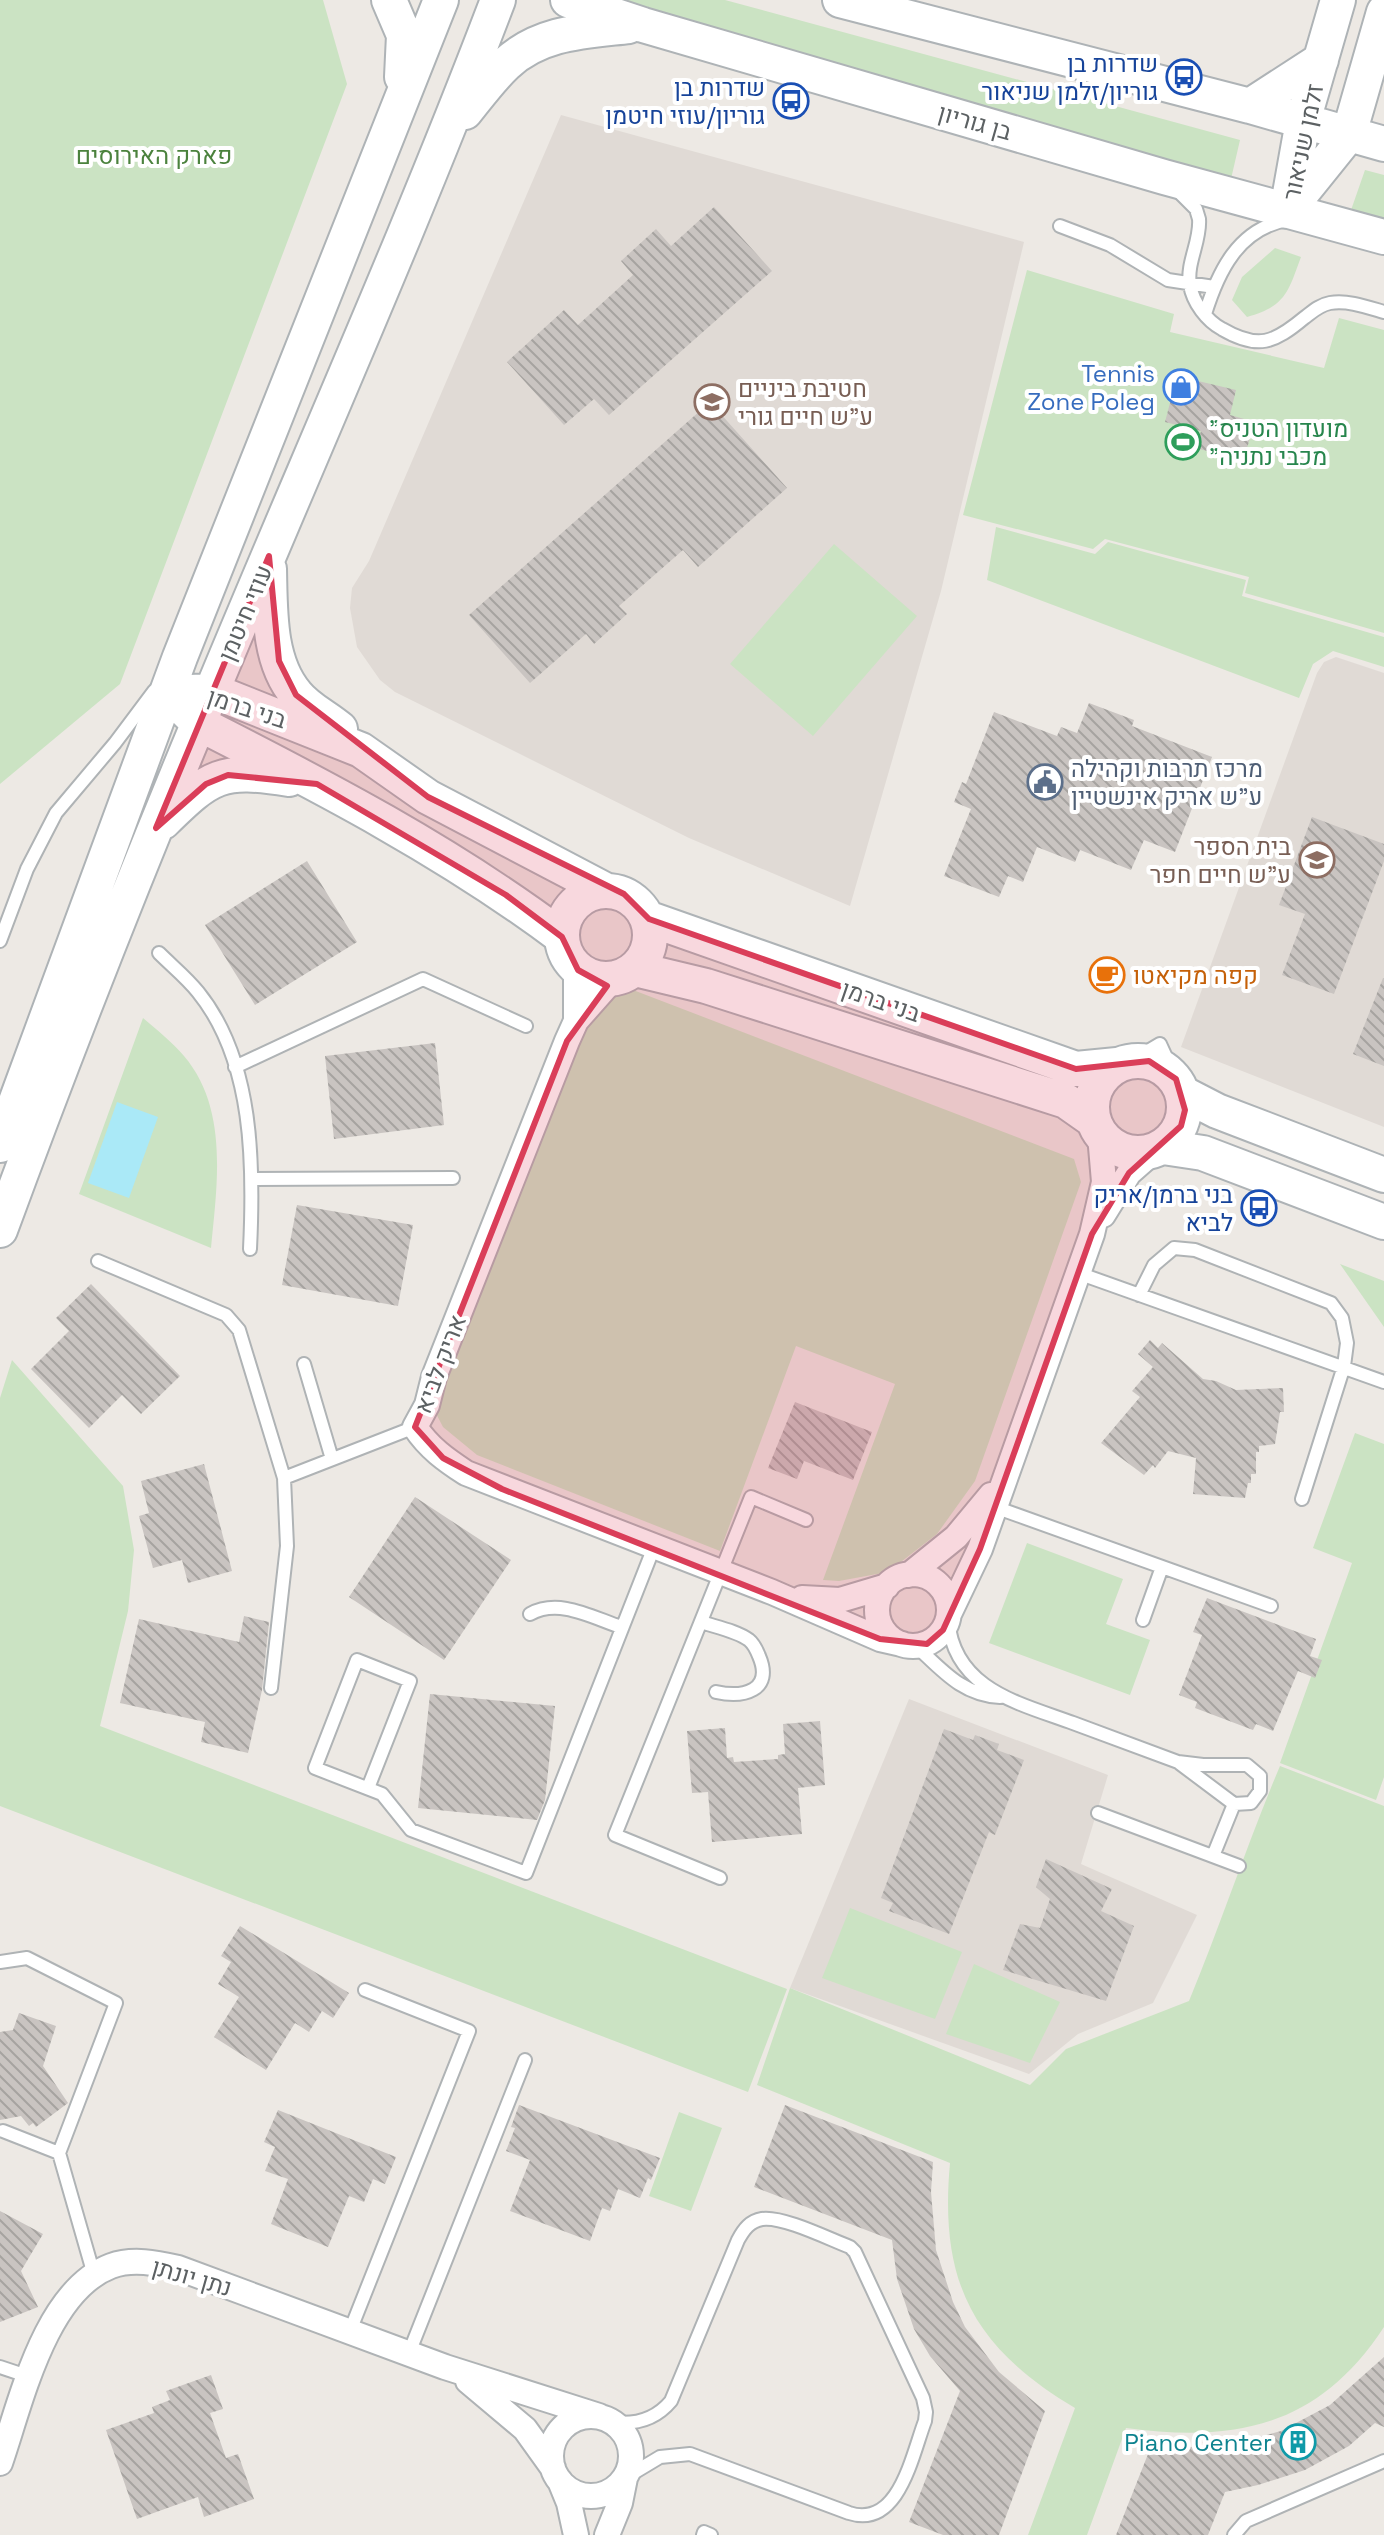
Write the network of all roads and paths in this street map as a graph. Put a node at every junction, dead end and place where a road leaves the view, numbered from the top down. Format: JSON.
{"nodes":[{"id":1,"x":389,"y":0,"type":"edge"},
{"id":2,"x":441,"y":0,"type":"edge"},
{"id":3,"x":498,"y":0,"type":"edge"},
{"id":4,"x":568,"y":0,"type":"edge"},
{"id":5,"x":840,"y":0,"type":"edge"},
{"id":6,"x":1338,"y":0,"type":"edge"},
{"id":7,"x":1384,"y":12,"type":"edge"},
{"id":8,"x":643,"y":25,"type":"junction"},
{"id":9,"x":1321,"y":60,"type":"junction"},
{"id":10,"x":1364,"y":82,"type":"junction"},
{"id":11,"x":402,"y":95,"type":"junction"},
{"id":12,"x":1250,"y":106,"type":"junction"},
{"id":13,"x":1303,"y":121,"type":"junction"},
{"id":14,"x":1384,"y":125,"type":"edge"},
{"id":15,"x":447,"y":134,"type":"junction"},
{"id":16,"x":1349,"y":134,"type":"junction"},
{"id":17,"x":1384,"y":144,"type":"edge"},
{"id":18,"x":1164,"y":177,"type":"junction"},
{"id":19,"x":1296,"y":213,"type":"junction"},
{"id":20,"x":1060,"y":226,"type":"dead end"},
{"id":21,"x":1384,"y":237,"type":"edge"},
{"id":22,"x":1189,"y":283,"type":"junction"},
{"id":23,"x":1214,"y":287,"type":"junction"},
{"id":24,"x":1384,"y":312,"type":"edge"},
{"id":25,"x":1205,"y":314,"type":"junction"},
{"id":26,"x":269,"y":556,"type":"junction"},
{"id":27,"x":180,"y":657,"type":"junction"},
{"id":28,"x":213,"y":691,"type":"junction"},
{"id":29,"x":166,"y":692,"type":"junction"},
{"id":30,"x":198,"y":723,"type":"junction"},
{"id":31,"x":402,"y":780,"type":"junction"},
{"id":32,"x":317,"y":784,"type":"junction"},
{"id":33,"x":156,"y":828,"type":"junction"},
{"id":34,"x":607,"y":891,"type":"junction"},
{"id":35,"x":647,"y":918,"type":"junction"},
{"id":36,"x":0,"y":941,"type":"edge"},
{"id":37,"x":569,"y":952,"type":"junction"},
{"id":38,"x":159,"y":953,"type":"dead end"},
{"id":39,"x":624,"y":973,"type":"junction"},
{"id":40,"x":576,"y":1021,"type":"junction"},
{"id":41,"x":526,"y":1026,"type":"dead end"},
{"id":42,"x":1125,"y":1063,"type":"junction"},
{"id":43,"x":235,"y":1067,"type":"junction"},
{"id":44,"x":1180,"y":1087,"type":"junction"},
{"id":45,"x":1097,"y":1127,"type":"junction"},
{"id":46,"x":0,"y":1145,"type":"edge"},
{"id":47,"x":1158,"y":1149,"type":"junction"},
{"id":48,"x":1384,"y":1175,"type":"edge"},
{"id":49,"x":453,"y":1178,"type":"dead end"},
{"id":50,"x":252,"y":1179,"type":"junction"},
{"id":51,"x":1384,"y":1222,"type":"edge"},
{"id":52,"x":0,"y":1230,"type":"edge"},
{"id":53,"x":1092,"y":1234,"type":"junction"},
{"id":54,"x":250,"y":1249,"type":"dead end"},
{"id":55,"x":98,"y":1261,"type":"dead end"},
{"id":56,"x":1078,"y":1273,"type":"junction"},
{"id":57,"x":1139,"y":1295,"type":"junction"},
{"id":58,"x":304,"y":1364,"type":"dead end"},
{"id":59,"x":1344,"y":1366,"type":"junction"},
{"id":60,"x":1384,"y":1382,"type":"edge"},
{"id":61,"x":415,"y":1427,"type":"junction"},
{"id":62,"x":332,"y":1459,"type":"junction"},
{"id":63,"x":284,"y":1478,"type":"junction"},
{"id":64,"x":1302,"y":1499,"type":"dead end"},
{"id":65,"x":990,"y":1506,"type":"junction"},
{"id":66,"x":806,"y":1520,"type":"dead end"},
{"id":67,"x":654,"y":1547,"type":"junction"},
{"id":68,"x":1162,"y":1567,"type":"junction"},
{"id":69,"x":721,"y":1573,"type":"junction"},
{"id":70,"x":898,"y":1580,"type":"junction"},
{"id":71,"x":772,"y":1592,"type":"junction"},
{"id":72,"x":1271,"y":1606,"type":"dead end"},
{"id":73,"x":530,"y":1614,"type":"dead end"},
{"id":74,"x":948,"y":1617,"type":"junction"},
{"id":75,"x":1143,"y":1620,"type":"dead end"},
{"id":76,"x":701,"y":1622,"type":"junction"},
{"id":77,"x":621,"y":1627,"type":"junction"},
{"id":78,"x":909,"y":1645,"type":"junction"},
{"id":79,"x":271,"y":1688,"type":"dead end"},
{"id":80,"x":716,"y":1692,"type":"dead end"},
{"id":81,"x":1003,"y":1697,"type":"junction"},
{"id":82,"x":1178,"y":1762,"type":"junction"},
{"id":83,"x":368,"y":1788,"type":"junction"},
{"id":84,"x":1234,"y":1804,"type":"junction"},
{"id":85,"x":1098,"y":1813,"type":"dead end"},
{"id":86,"x":1213,"y":1856,"type":"junction"},
{"id":87,"x":1239,"y":1866,"type":"dead end"},
{"id":88,"x":720,"y":1878,"type":"dead end"},
{"id":89,"x":0,"y":1962,"type":"edge"},
{"id":90,"x":365,"y":1990,"type":"dead end"},
{"id":91,"x":525,"y":2060,"type":"dead end"},
{"id":92,"x":3,"y":2131,"type":"dead end"},
{"id":93,"x":59,"y":2153,"type":"junction"},
{"id":94,"x":94,"y":2275,"type":"junction"},
{"id":95,"x":350,"y":2331,"type":"junction"},
{"id":96,"x":409,"y":2353,"type":"junction"},
{"id":97,"x":0,"y":2367,"type":"edge"},
{"id":98,"x":445,"y":2367,"type":"junction"},
{"id":99,"x":30,"y":2377,"type":"junction"},
{"id":100,"x":606,"y":2419,"type":"junction"},
{"id":101,"x":1384,"y":2461,"type":"edge"},
{"id":102,"x":0,"y":2463,"type":"edge"},
{"id":103,"x":556,"y":2475,"type":"junction"},
{"id":104,"x":625,"y":2478,"type":"junction"},
{"id":105,"x":576,"y":2535,"type":"edge"},
{"id":106,"x":607,"y":2535,"type":"edge"},
{"id":107,"x":703,"y":2535,"type":"edge"},
{"id":108,"x":711,"y":2535,"type":"edge"},
{"id":109,"x":1234,"y":2535,"type":"edge"}],
"edges":[{"from":1,"to":11,"type":"street"},
{"from":2,"to":11,"type":"street","name":"עוזי חיטמן"},
{"from":3,"to":15,"type":"street","name":"עוזי חיטמן"},
{"from":4,"to":8,"type":"street","name":"בן גוריון"},
{"from":5,"to":12,"type":"street"},
{"from":6,"to":9,"type":"street","name":"זלמן שניאור"},
{"from":7,"to":10,"type":"street","name":"זלמן שניאור"},
{"from":8,"to":15,"type":"street"},
{"from":8,"to":18,"type":"street","name":"בן גוריון"},
{"from":9,"to":12,"type":"street"},
{"from":9,"to":13,"type":"street","name":"זלמן שניאור"},
{"from":10,"to":14,"type":"street"},
{"from":10,"to":16,"type":"street","name":"זלמן שניאור"},
{"from":11,"to":27,"type":"street","name":"עוזי חיטמן"},
{"from":12,"to":13,"type":"street"},
{"from":13,"to":16,"type":"street"},
{"from":13,"to":19,"type":"street","name":"זלמן שניאור"},
{"from":15,"to":26,"type":"street","name":"עוזי חיטמן"},
{"from":16,"to":17,"type":"street"},
{"from":16,"to":19,"type":"street","name":"זלמן שניאור"},
{"from":18,"to":19,"type":"street","name":"בן גוריון"},
{"from":18,"to":22,"type":"lane"},
{"from":19,"to":21,"type":"street","name":"בן גוריון"},
{"from":19,"to":23,"type":"lane"},
{"from":20,"to":22,"type":"lane"},
{"from":22,"to":23,"type":"lane"},
{"from":22,"to":25,"type":"lane"},
{"from":23,"to":25,"type":"lane"},
{"from":24,"to":25,"type":"lane"},
{"from":26,"to":28,"type":"street","name":"עוזי חיטמן"},
{"from":26,"to":31,"type":"street"},
{"from":27,"to":29,"type":"street","name":"עוזי חיטמן"},
{"from":27,"to":36,"type":"lane"},
{"from":28,"to":29,"type":"street","name":"בני ברמן"},
{"from":28,"to":30,"type":"street","name":"עוזי חיטמן"},
{"from":28,"to":31,"type":"street","name":"בני ברמן"},
{"from":29,"to":30,"type":"street","name":"בני ברמן"},
{"from":29,"to":46,"type":"street","name":"עוזי חיטמן"},
{"from":30,"to":32,"type":"street","name":"בני ברמן"},
{"from":30,"to":33,"type":"street","name":"עוזי חיטמן"},
{"from":31,"to":34,"type":"street","name":"בני ברמן"},
{"from":32,"to":33,"type":"street"},
{"from":32,"to":37,"type":"street","name":"בני ברמן"},
{"from":33,"to":52,"type":"street","name":"עוזי חיטמן"},
{"from":34,"to":35,"type":"street"},
{"from":34,"to":37,"type":"street"},
{"from":35,"to":39,"type":"street"},
{"from":35,"to":42,"type":"street","name":"בני ברמן"},
{"from":37,"to":39,"type":"street"},
{"from":37,"to":40,"type":"street","name":"אריק לביא"},
{"from":38,"to":43,"type":"lane"},
{"from":39,"to":40,"type":"street","name":"אריק לביא"},
{"from":39,"to":45,"type":"street","name":"בני ברמן"},
{"from":40,"to":61,"type":"street","name":"אריק לביא"},
{"from":41,"to":43,"type":"lane"},
{"from":42,"to":44,"type":"street"},
{"from":42,"to":45,"type":"street"},
{"from":43,"to":50,"type":"lane"},
{"from":44,"to":47,"type":"street"},
{"from":44,"to":48,"type":"street"},
{"from":45,"to":47,"type":"street"},
{"from":45,"to":53,"type":"street","name":"אריק לביא"},
{"from":47,"to":51,"type":"street"},
{"from":47,"to":53,"type":"street","name":"אריק לביא"},
{"from":49,"to":50,"type":"lane"},
{"from":50,"to":54,"type":"lane"},
{"from":53,"to":56,"type":"street","name":"אריק לביא"},
{"from":55,"to":63,"type":"lane"},
{"from":56,"to":57,"type":"lane"},
{"from":56,"to":65,"type":"street","name":"אריק לביא"},
{"from":57,"to":59,"type":"lane"},
{"from":57,"to":59,"type":"lane"},
{"from":58,"to":62,"type":"lane"},
{"from":59,"to":60,"type":"lane"},
{"from":59,"to":64,"type":"lane"},
{"from":61,"to":62,"type":"lane"},
{"from":61,"to":67,"type":"street","name":"אריק לביא"},
{"from":62,"to":63,"type":"lane"},
{"from":63,"to":79,"type":"lane"},
{"from":65,"to":68,"type":"lane"},
{"from":65,"to":70,"type":"street","name":"אריק לביא"},
{"from":65,"to":74,"type":"street","name":"אריק לביא"},
{"from":66,"to":69,"type":"lane"},
{"from":67,"to":69,"type":"street","name":"אריק לביא"},
{"from":67,"to":77,"type":"lane"},
{"from":68,"to":72,"type":"lane"},
{"from":68,"to":75,"type":"lane"},
{"from":69,"to":71,"type":"street","name":"אריק לביא"},
{"from":69,"to":76,"type":"lane"},
{"from":70,"to":71,"type":"street","name":"אריק לביא"},
{"from":70,"to":74,"type":"street"},
{"from":70,"to":78,"type":"street"},
{"from":71,"to":78,"type":"street","name":"אריק לביא"},
{"from":73,"to":77,"type":"lane"},
{"from":74,"to":78,"type":"street"},
{"from":74,"to":81,"type":"lane"},
{"from":76,"to":80,"type":"lane"},
{"from":76,"to":88,"type":"lane"},
{"from":77,"to":83,"type":"lane"},
{"from":78,"to":81,"type":"lane"},
{"from":81,"to":82,"type":"lane"},
{"from":82,"to":84,"type":"lane"},
{"from":82,"to":84,"type":"lane"},
{"from":83,"to":83,"type":"lane"},
{"from":84,"to":86,"type":"lane"},
{"from":85,"to":86,"type":"lane"},
{"from":86,"to":87,"type":"lane"},
{"from":89,"to":93,"type":"lane"},
{"from":90,"to":95,"type":"lane"},
{"from":91,"to":96,"type":"lane"},
{"from":92,"to":93,"type":"lane"},
{"from":93,"to":94,"type":"lane"},
{"from":94,"to":95,"type":"street","name":"נתן יונתן"},
{"from":94,"to":99,"type":"street","name":"נתן יונתן"},
{"from":95,"to":96,"type":"street","name":"נתן יונתן"},
{"from":96,"to":98,"type":"street","name":"נתן יונתן"},
{"from":97,"to":99,"type":"lane"},
{"from":98,"to":100,"type":"street","name":"נתן יונתן"},
{"from":98,"to":103,"type":"street","name":"נתן יונתן"},
{"from":99,"to":102,"type":"street","name":"נתן יונתן"},
{"from":100,"to":103,"type":"street"},
{"from":100,"to":104,"type":"street"},
{"from":100,"to":104,"type":"lane"},
{"from":101,"to":109,"type":"lane"},
{"from":103,"to":104,"type":"street"},
{"from":103,"to":105,"type":"street","name":"נתן יונתן"},
{"from":104,"to":106,"type":"street"},
{"from":107,"to":108,"type":"lane"}]}
